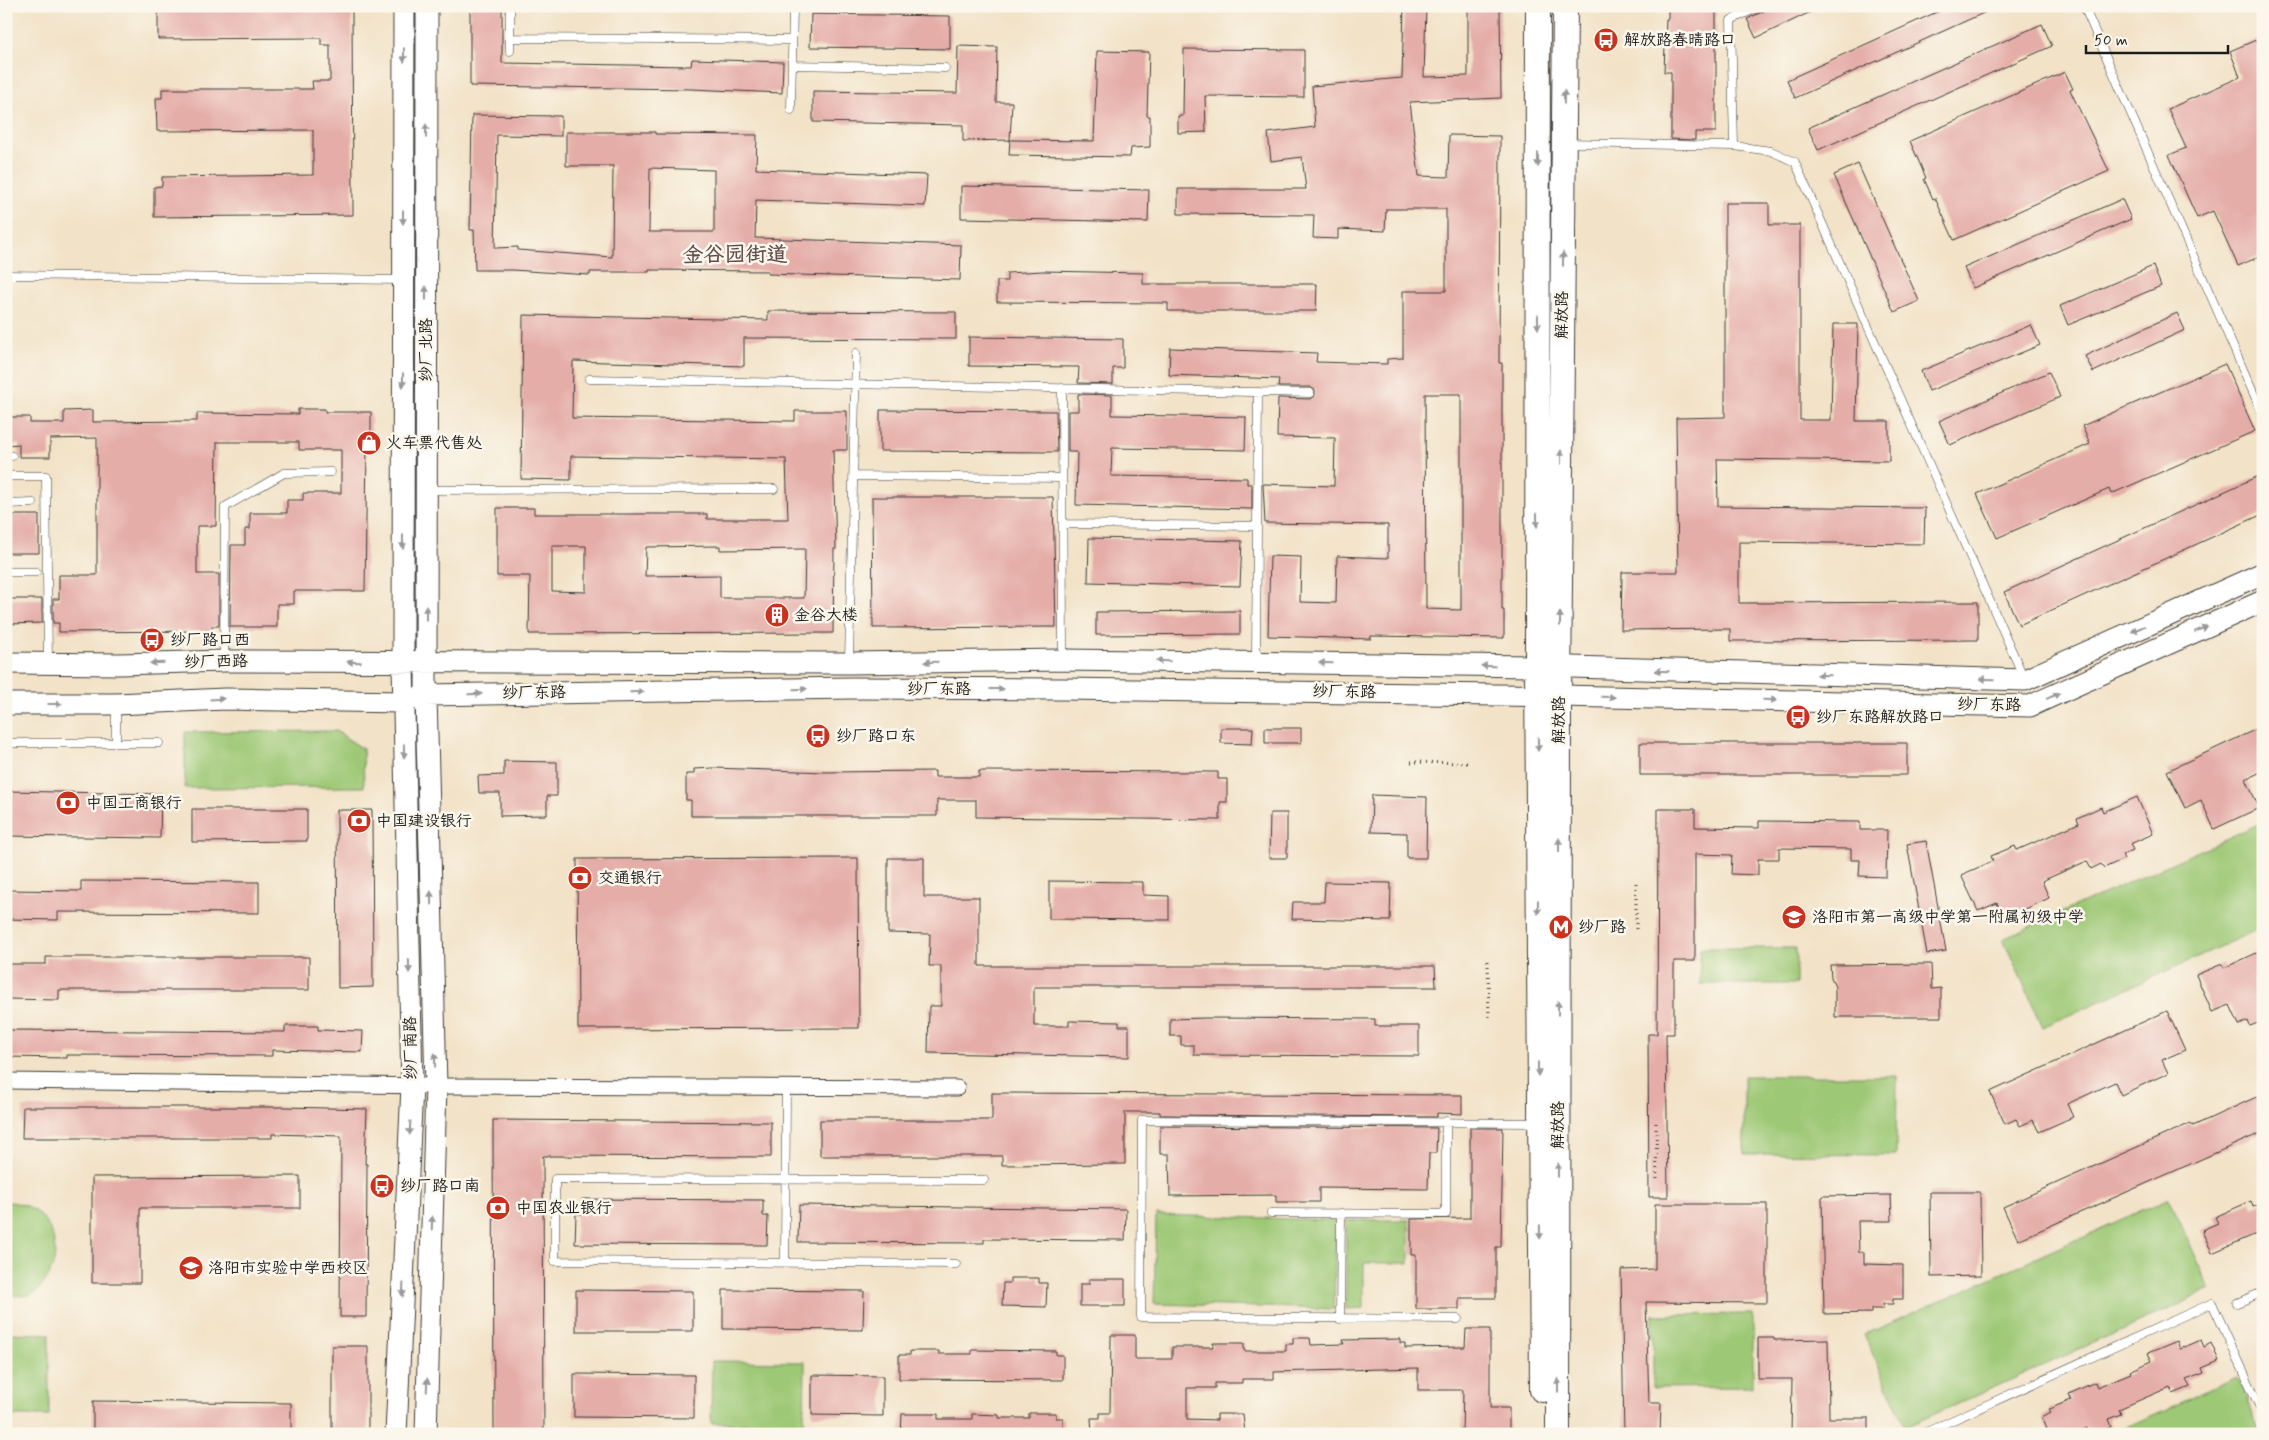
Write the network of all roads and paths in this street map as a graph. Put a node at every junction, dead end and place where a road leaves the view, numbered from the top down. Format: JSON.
{"nodes":[{"id":1,"x":404,"y":6,"type":"edge"},
{"id":2,"x":427,"y":6,"type":"edge"},
{"id":3,"x":510,"y":6,"type":"edge"},
{"id":4,"x":793,"y":6,"type":"edge"},
{"id":5,"x":1538,"y":6,"type":"edge"},
{"id":6,"x":1564,"y":6,"type":"edge"},
{"id":7,"x":1761,"y":6,"type":"edge"},
{"id":8,"x":2086,"y":11,"type":"dead end"},
{"id":9,"x":510,"y":38,"type":"junction"},
{"id":10,"x":792,"y":40,"type":"junction"},
{"id":11,"x":510,"y":51,"type":"dead end"},
{"id":12,"x":792,"y":65,"type":"junction"},
{"id":13,"x":944,"y":68,"type":"dead end"},
{"id":14,"x":791,"y":110,"type":"dead end"},
{"id":15,"x":1563,"y":143,"type":"junction"},
{"id":16,"x":1734,"y":146,"type":"junction"},
{"id":17,"x":6,"y":276,"type":"edge"},
{"id":18,"x":403,"y":280,"type":"junction"},
{"id":19,"x":856,"y":352,"type":"dead end"},
{"id":20,"x":589,"y":379,"type":"dead end"},
{"id":21,"x":855,"y":384,"type":"junction"},
{"id":22,"x":1062,"y":388,"type":"junction"},
{"id":23,"x":1258,"y":392,"type":"junction"},
{"id":24,"x":1310,"y":393,"type":"dead end"},
{"id":25,"x":2263,"y":415,"type":"edge"},
{"id":26,"x":331,"y":472,"type":"dead end"},
{"id":27,"x":6,"y":476,"type":"edge"},
{"id":28,"x":854,"y":476,"type":"junction"},
{"id":29,"x":1062,"y":478,"type":"junction"},
{"id":30,"x":774,"y":489,"type":"dead end"},
{"id":31,"x":415,"y":490,"type":"junction"},
{"id":32,"x":33,"y":503,"type":"dead end"},
{"id":33,"x":6,"y":504,"type":"edge"},
{"id":34,"x":1063,"y":524,"type":"junction"},
{"id":35,"x":1257,"y":526,"type":"junction"},
{"id":36,"x":6,"y":572,"type":"edge"},
{"id":37,"x":36,"y":572,"type":"dead end"},
{"id":38,"x":2263,"y":573,"type":"edge"},
{"id":39,"x":2263,"y":602,"type":"edge"},
{"id":40,"x":1063,"y":660,"type":"junction"},
{"id":41,"x":224,"y":661,"type":"junction"},
{"id":42,"x":48,"y":662,"type":"junction"},
{"id":43,"x":426,"y":662,"type":"junction"},
{"id":44,"x":1256,"y":662,"type":"junction"},
{"id":45,"x":6,"y":663,"type":"edge"},
{"id":46,"x":403,"y":663,"type":"junction"},
{"id":47,"x":849,"y":664,"type":"junction"},
{"id":48,"x":1549,"y":667,"type":"junction"},
{"id":49,"x":2025,"y":680,"type":"junction"},
{"id":50,"x":426,"y":695,"type":"junction"},
{"id":51,"x":1548,"y":696,"type":"junction"},
{"id":52,"x":404,"y":702,"type":"junction"},
{"id":53,"x":6,"y":704,"type":"edge"},
{"id":54,"x":116,"y":704,"type":"junction"},
{"id":55,"x":6,"y":743,"type":"edge"},
{"id":56,"x":116,"y":743,"type":"junction"},
{"id":57,"x":159,"y":743,"type":"dead end"},
{"id":58,"x":1411,"y":762,"type":"dead end"},
{"id":59,"x":1470,"y":763,"type":"dead end"},
{"id":60,"x":1636,"y":882,"type":"dead end"},
{"id":61,"x":1636,"y":933,"type":"dead end"},
{"id":62,"x":1488,"y":961,"type":"dead end"},
{"id":63,"x":1489,"y":1020,"type":"dead end"},
{"id":64,"x":6,"y":1082,"type":"edge"},
{"id":65,"x":412,"y":1086,"type":"junction"},
{"id":66,"x":436,"y":1086,"type":"junction"},
{"id":67,"x":786,"y":1087,"type":"junction"},
{"id":68,"x":957,"y":1088,"type":"dead end"},
{"id":69,"x":1446,"y":1122,"type":"junction"},
{"id":70,"x":1656,"y":1123,"type":"dead end"},
{"id":71,"x":1548,"y":1124,"type":"junction"},
{"id":72,"x":786,"y":1180,"type":"junction"},
{"id":73,"x":984,"y":1180,"type":"dead end"},
{"id":74,"x":1657,"y":1183,"type":"dead end"},
{"id":75,"x":1272,"y":1213,"type":"dead end"},
{"id":76,"x":1341,"y":1213,"type":"junction"},
{"id":77,"x":786,"y":1262,"type":"junction"},
{"id":78,"x":956,"y":1264,"type":"dead end"},
{"id":79,"x":2263,"y":1292,"type":"edge"},
{"id":80,"x":2237,"y":1303,"type":"dead end"},
{"id":81,"x":1340,"y":1319,"type":"junction"},
{"id":82,"x":1458,"y":1319,"type":"dead end"},
{"id":83,"x":2263,"y":1414,"type":"edge"},
{"id":84,"x":396,"y":1434,"type":"edge"},
{"id":85,"x":426,"y":1434,"type":"edge"},
{"id":86,"x":1542,"y":1434,"type":"edge"},
{"id":87,"x":1558,"y":1434,"type":"edge"},
{"id":88,"x":1922,"y":1434,"type":"edge"}],
"edges":[{"from":1,"to":18,"type":"main road","name":"纱厂北路","one_way":true},
{"from":31,"to":2,"type":"main road","name":"纱厂北路","one_way":true},
{"from":3,"to":9,"type":"lane"},
{"from":4,"to":10,"type":"lane"},
{"from":5,"to":48,"type":"main road","name":"解放路","one_way":true},
{"from":15,"to":6,"type":"main road","name":"解放路","one_way":true},
{"from":7,"to":16,"type":"lane"},
{"from":8,"to":25,"type":"lane"},
{"from":9,"to":10,"type":"lane"},
{"from":9,"to":11,"type":"lane"},
{"from":10,"to":12,"type":"lane"},
{"from":12,"to":13,"type":"lane"},
{"from":12,"to":14,"type":"lane"},
{"from":15,"to":16,"type":"lane"},
{"from":48,"to":15,"type":"main road","name":"解放路","one_way":true},
{"from":16,"to":49,"type":"lane"},
{"from":17,"to":18,"type":"lane"},
{"from":18,"to":31,"type":"main road","name":"纱厂北路","one_way":true},
{"from":19,"to":21,"type":"lane"},
{"from":20,"to":21,"type":"lane"},
{"from":21,"to":22,"type":"lane"},
{"from":21,"to":28,"type":"lane"},
{"from":22,"to":23,"type":"lane"},
{"from":22,"to":29,"type":"lane"},
{"from":23,"to":24,"type":"lane"},
{"from":23,"to":35,"type":"lane"},
{"from":26,"to":41,"type":"lane"},
{"from":27,"to":42,"type":"lane"},
{"from":28,"to":29,"type":"lane"},
{"from":28,"to":47,"type":"lane"},
{"from":29,"to":34,"type":"lane"},
{"from":30,"to":31,"type":"lane"},
{"from":43,"to":31,"type":"main road","name":"纱厂北路","one_way":true},
{"from":31,"to":46,"type":"main road","name":"纱厂北路","one_way":true},
{"from":32,"to":33,"type":"lane"},
{"from":34,"to":35,"type":"lane"},
{"from":34,"to":40,"type":"lane"},
{"from":35,"to":44,"type":"lane"},
{"from":36,"to":37,"type":"lane"},
{"from":38,"to":49,"type":"main road","name":"纱厂东路","one_way":true},
{"from":51,"to":39,"type":"main road","name":"纱厂东路","one_way":true},
{"from":44,"to":40,"type":"main road","name":"纱厂东路","one_way":true},
{"from":40,"to":47,"type":"main road","name":"纱厂东路","one_way":true},
{"from":41,"to":42,"type":"main road","name":"纱厂西路","one_way":true},
{"from":46,"to":41,"type":"main road","name":"纱厂西路","one_way":true},
{"from":42,"to":45,"type":"main road","name":"纱厂西路"},
{"from":43,"to":46,"type":"main road","name":"纱厂西路"},
{"from":43,"to":47,"type":"main road","name":"纱厂东路"},
{"from":43,"to":50,"type":"main road","name":"纱厂北路"},
{"from":48,"to":44,"type":"main road","name":"纱厂东路","one_way":true},
{"from":46,"to":52,"type":"main road","name":"纱厂南路"},
{"from":49,"to":48,"type":"main road","name":"纱厂东路","one_way":true},
{"from":48,"to":51,"type":"main road","name":"解放路"},
{"from":50,"to":51,"type":"main road","name":"纱厂东路","one_way":true},
{"from":50,"to":52,"type":"main road","name":"纱厂东路"},
{"from":66,"to":50,"type":"main road","name":"纱厂南路","one_way":true},
{"from":51,"to":71,"type":"main road","name":"解放路"},
{"from":54,"to":52,"type":"main road","one_way":true},
{"from":52,"to":65,"type":"main road","name":"纱厂南路","one_way":true},
{"from":53,"to":54,"type":"main road","one_way":true},
{"from":54,"to":56,"type":"lane"},
{"from":55,"to":56,"type":"lane"},
{"from":56,"to":57,"type":"lane"},
{"from":58,"to":59,"type":"path"},
{"from":60,"to":61,"type":"path"},
{"from":62,"to":63,"type":"path"},
{"from":64,"to":65,"type":"street"},
{"from":65,"to":66,"type":"street"},
{"from":65,"to":84,"type":"main road","name":"纱厂南路","one_way":true},
{"from":66,"to":67,"type":"street"},
{"from":85,"to":66,"type":"main road","name":"纱厂南路","one_way":true},
{"from":67,"to":68,"type":"street"},
{"from":67,"to":72,"type":"lane"},
{"from":69,"to":71,"type":"lane"},
{"from":69,"to":76,"type":"lane"},
{"from":69,"to":81,"type":"lane"},
{"from":70,"to":74,"type":"path"},
{"from":71,"to":86,"type":"main road","name":"解放路","one_way":true},
{"from":87,"to":71,"type":"main road","name":"解放路","one_way":true},
{"from":72,"to":73,"type":"lane"},
{"from":72,"to":77,"type":"lane"},
{"from":72,"to":77,"type":"lane"},
{"from":75,"to":76,"type":"lane"},
{"from":76,"to":81,"type":"lane"},
{"from":77,"to":78,"type":"lane"},
{"from":79,"to":80,"type":"lane"},
{"from":81,"to":82,"type":"lane"},
{"from":83,"to":88,"type":"lane"}]}
